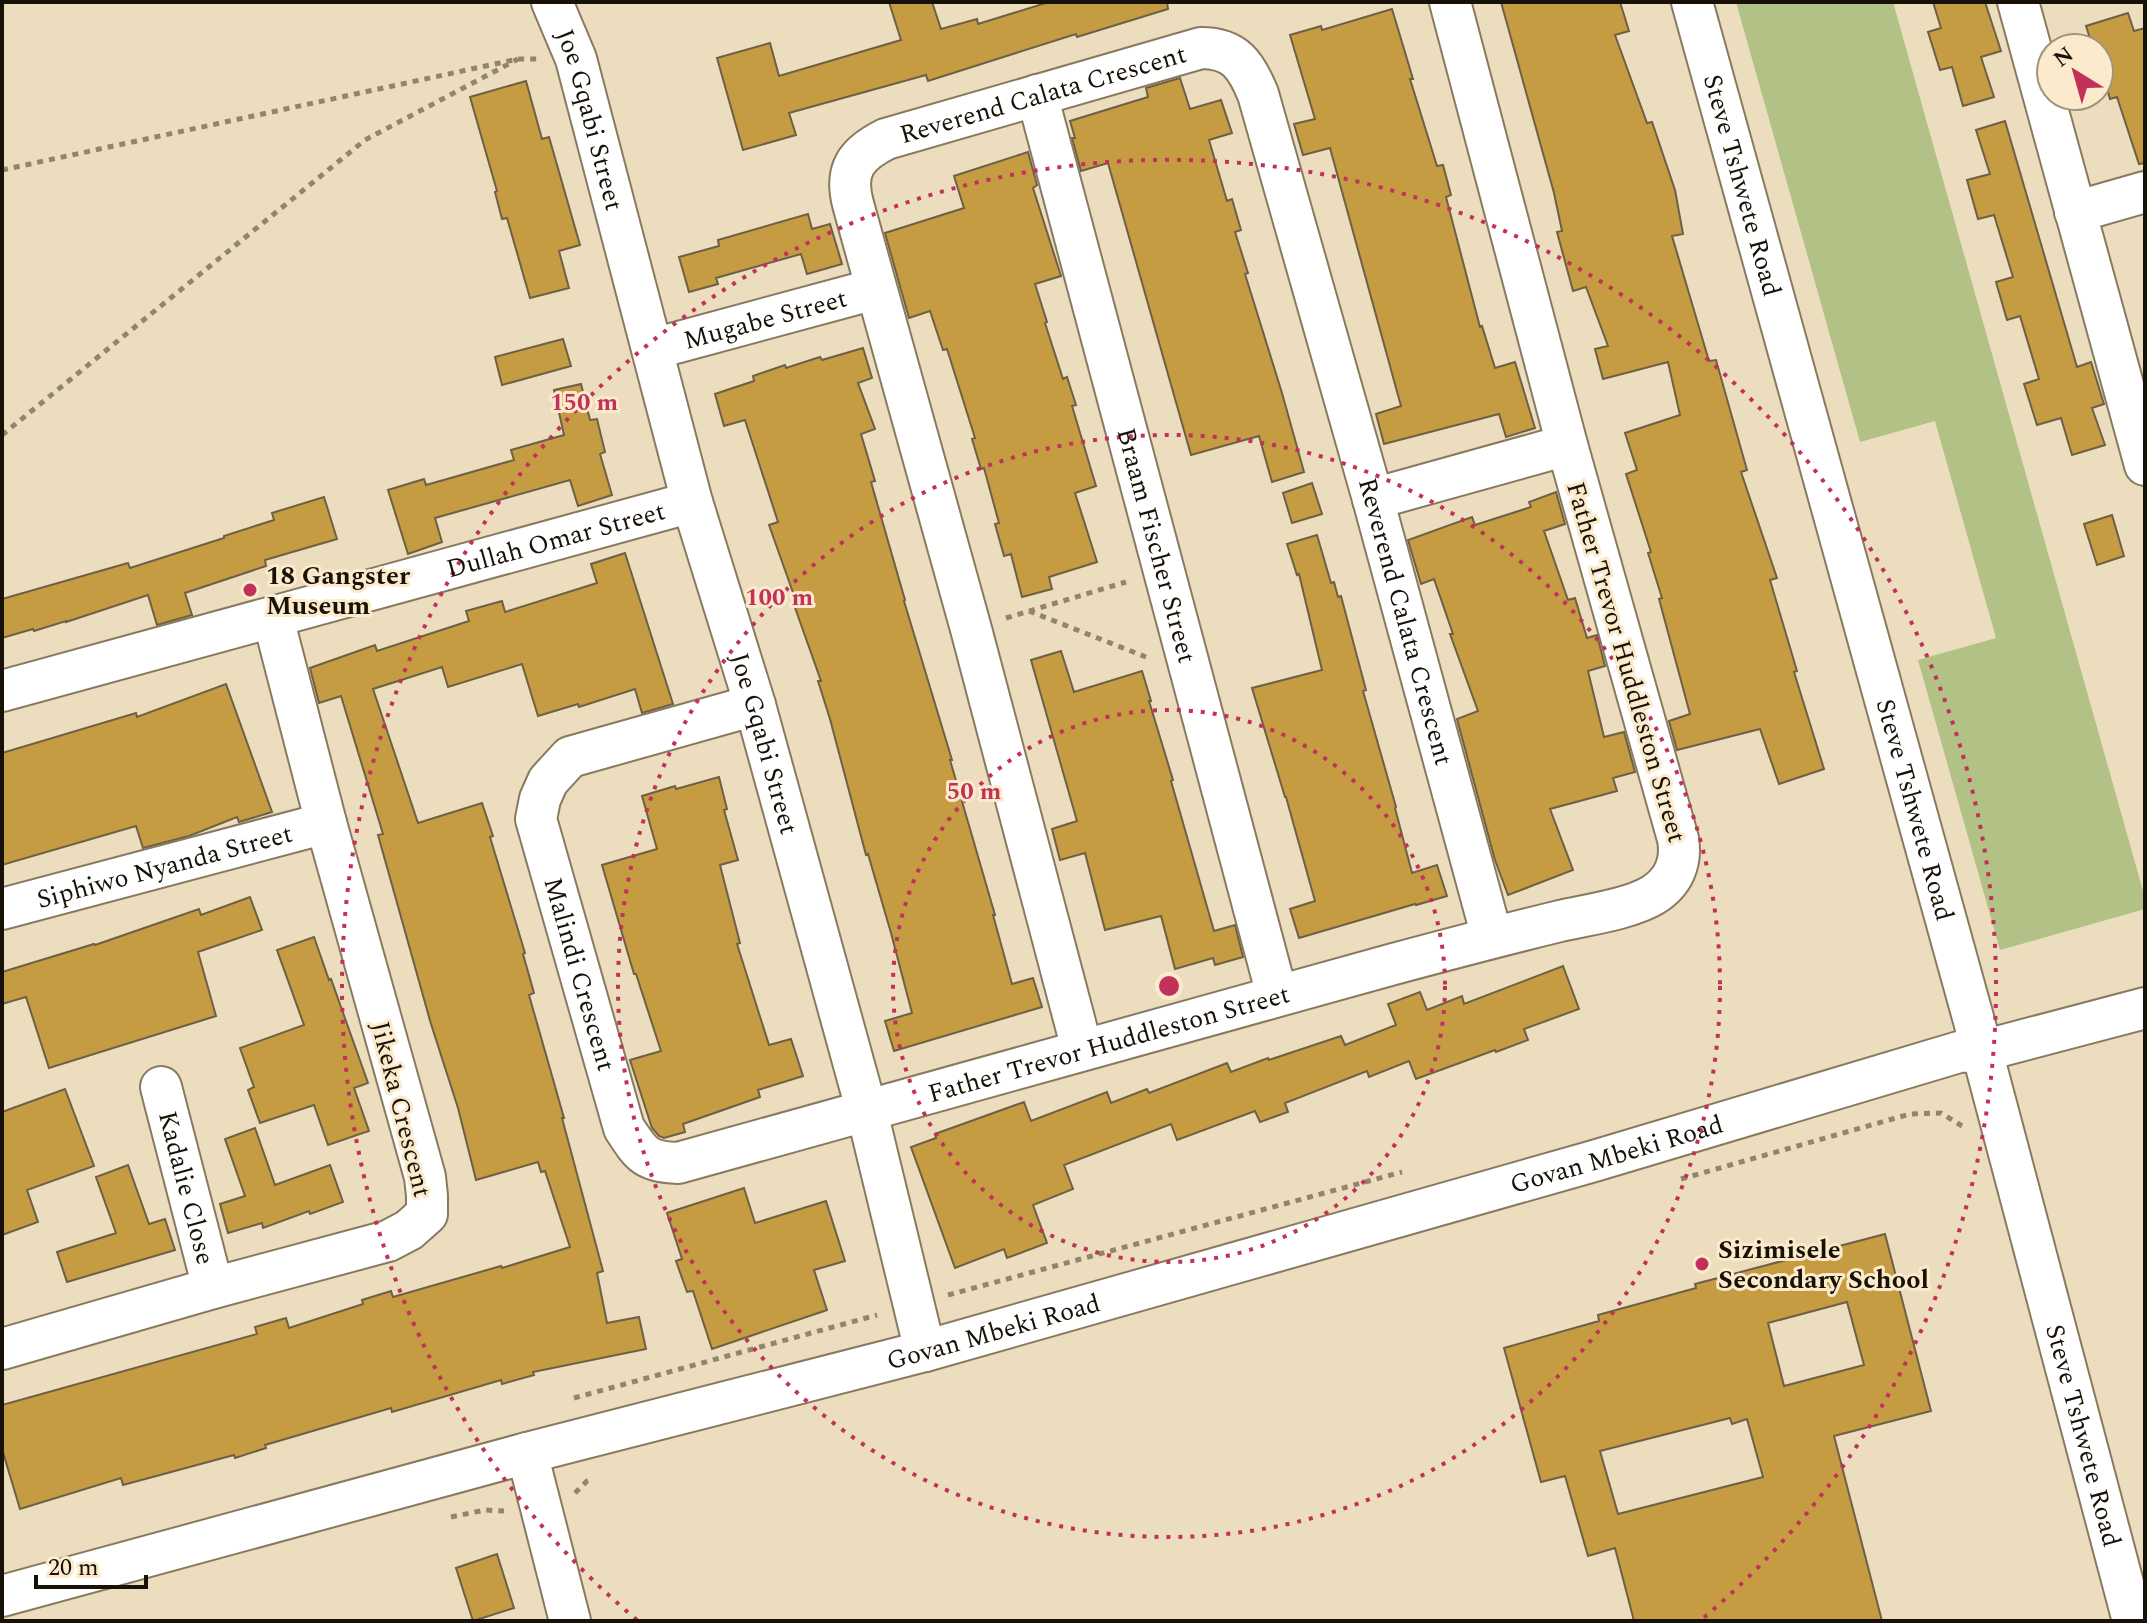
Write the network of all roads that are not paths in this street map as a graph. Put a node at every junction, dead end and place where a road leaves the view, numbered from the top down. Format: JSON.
{"nodes":[{"id":1,"x":1450,"y":2,"type":"edge"},
{"id":2,"x":1692,"y":2,"type":"edge"},
{"id":3,"x":558,"y":3,"type":"edge"},
{"id":4,"x":2022,"y":3,"type":"edge"},
{"id":5,"x":1037,"y":95,"type":"junction"},
{"id":6,"x":2145,"y":192,"type":"edge"},
{"id":7,"x":2075,"y":212,"type":"junction"},
{"id":8,"x":875,"y":289,"type":"junction"},
{"id":9,"x":653,"y":349,"type":"junction"},
{"id":10,"x":2137,"y":407,"type":"edge"},
{"id":11,"x":1567,"y":445,"type":"junction"},
{"id":12,"x":2145,"y":465,"type":"edge"},
{"id":13,"x":1373,"y":499,"type":"junction"},
{"id":14,"x":692,"y":502,"type":"junction"},
{"id":15,"x":273,"y":618,"type":"junction"},
{"id":16,"x":2,"y":691,"type":"edge"},
{"id":17,"x":755,"y":705,"type":"junction"},
{"id":18,"x":326,"y":823,"type":"junction"},
{"id":19,"x":2,"y":909,"type":"edge"},
{"id":20,"x":1492,"y":937,"type":"junction"},
{"id":21,"x":1277,"y":995,"type":"junction"},
{"id":22,"x":2145,"y":1008,"type":"edge"},
{"id":23,"x":1082,"y":1049,"type":"junction"},
{"id":24,"x":1982,"y":1051,"type":"junction"},
{"id":25,"x":161,"y":1087,"type":"dead end"},
{"id":26,"x":867,"y":1112,"type":"junction"},
{"id":27,"x":213,"y":1288,"type":"junction"},
{"id":28,"x":2,"y":1349,"type":"edge"},
{"id":29,"x":925,"y":1351,"type":"junction"},
{"id":30,"x":527,"y":1453,"type":"junction"},
{"id":31,"x":2,"y":1596,"type":"edge"},
{"id":32,"x":570,"y":1621,"type":"edge"},
{"id":33,"x":2133,"y":1621,"type":"edge"}],
"edges":[{"from":1,"to":11,"type":"street","name":"Father Trevor Huddleston Street"},
{"from":2,"to":24,"type":"street","name":"Steve Tshwete Road"},
{"from":3,"to":9,"type":"street","name":"Joe Gqabi Street"},
{"from":4,"to":7,"type":"street"},
{"from":5,"to":8,"type":"street","name":"Reverend Calata Crescent"},
{"from":5,"to":13,"type":"street","name":"Reverend Calata Crescent"},
{"from":5,"to":21,"type":"street","name":"Braam Fischer Street"},
{"from":6,"to":7,"type":"street"},
{"from":7,"to":10,"type":"street"},
{"from":8,"to":9,"type":"street","name":"Mugabe Street"},
{"from":8,"to":23,"type":"street","name":"Reverend Calata Crescent"},
{"from":9,"to":14,"type":"street","name":"Joe Gqabi Street"},
{"from":10,"to":12,"type":"street"},
{"from":11,"to":13,"type":"street"},
{"from":11,"to":20,"type":"street","name":"Father Trevor Huddleston Street"},
{"from":13,"to":20,"type":"street","name":"Reverend Calata Crescent"},
{"from":14,"to":15,"type":"street","name":"Dullah Omar Street"},
{"from":14,"to":17,"type":"street","name":"Joe Gqabi Street"},
{"from":15,"to":16,"type":"street","name":"Dullah Omar Street"},
{"from":15,"to":18,"type":"street","name":"Jikeka Crescent"},
{"from":17,"to":26,"type":"street","name":"Joe Gqabi Street"},
{"from":17,"to":26,"type":"street","name":"Malindi Crescent"},
{"from":18,"to":19,"type":"street","name":"Siphiwo Nyanda Street"},
{"from":18,"to":27,"type":"street","name":"Jikeka Crescent"},
{"from":20,"to":21,"type":"street","name":"Father Trevor Huddleston Street"},
{"from":21,"to":23,"type":"street","name":"Father Trevor Huddleston Street"},
{"from":22,"to":24,"type":"street","name":"Govan Mbeki Road"},
{"from":23,"to":26,"type":"street","name":"Father Trevor Huddleston Street"},
{"from":24,"to":29,"type":"street","name":"Govan Mbeki Road"},
{"from":24,"to":33,"type":"street","name":"Steve Tshwete Road"},
{"from":25,"to":27,"type":"street","name":"Kadalie Close"},
{"from":26,"to":29,"type":"street","name":"Joe Gqabi Street"},
{"from":27,"to":28,"type":"street","name":"Jikeka Crescent"},
{"from":29,"to":30,"type":"street","name":"Govan Mbeki Road"},
{"from":30,"to":31,"type":"street","name":"Govan Mbeki Road"},
{"from":30,"to":32,"type":"street"}]}
